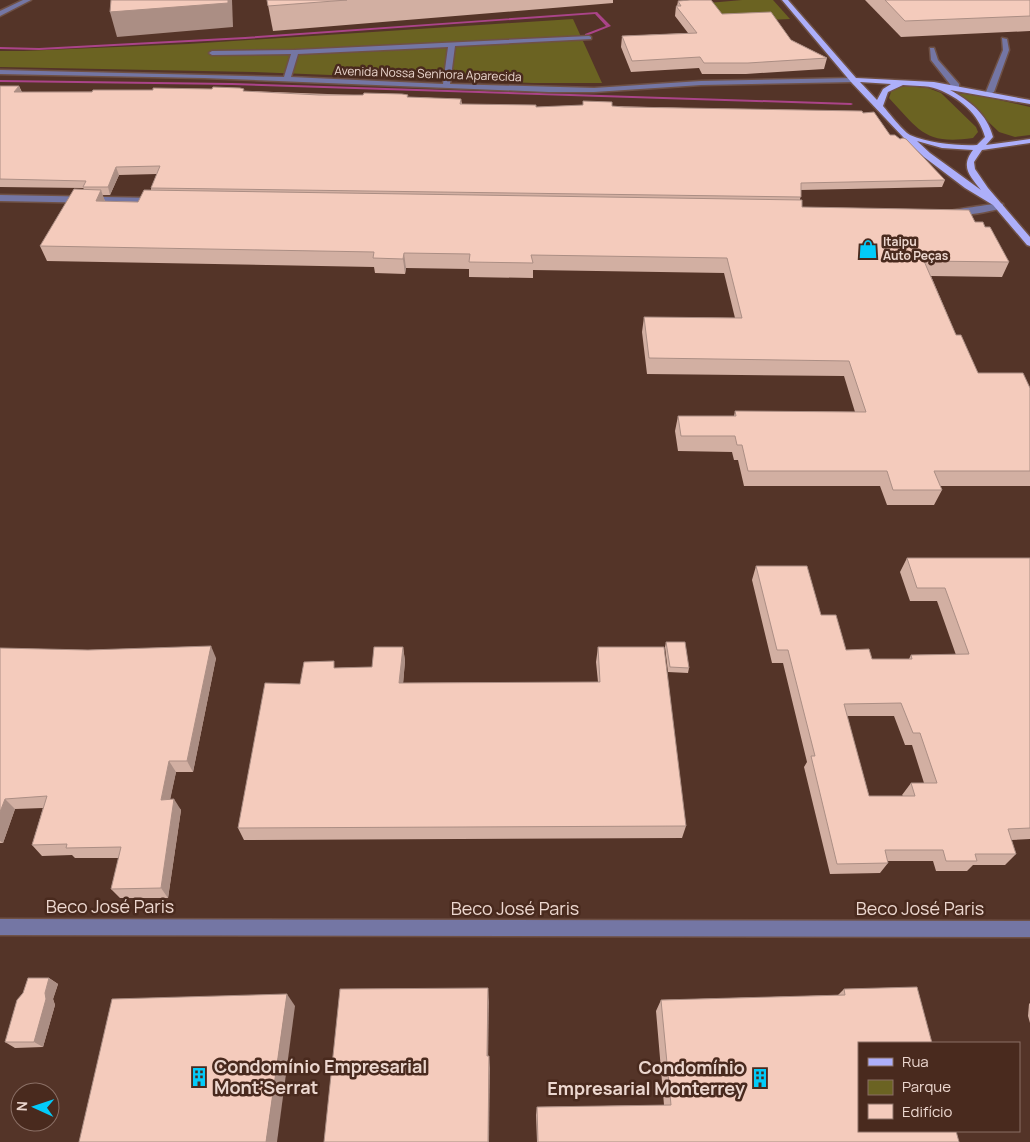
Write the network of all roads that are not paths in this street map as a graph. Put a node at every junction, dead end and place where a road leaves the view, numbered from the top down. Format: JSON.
{"nodes":[{"id":1,"x":28,"y":0,"type":"edge"},
{"id":2,"x":785,"y":0,"type":"edge"},
{"id":3,"x":0,"y":14,"type":"edge"},
{"id":4,"x":589,"y":38,"type":"dead end"},
{"id":5,"x":1004,"y":39,"type":"dead end"},
{"id":6,"x":452,"y":46,"type":"junction"},
{"id":7,"x":932,"y":49,"type":"dead end"},
{"id":8,"x":295,"y":52,"type":"junction"},
{"id":9,"x":212,"y":54,"type":"dead end"},
{"id":10,"x":0,"y":72,"type":"edge"},
{"id":11,"x":287,"y":80,"type":"junction"},
{"id":12,"x":854,"y":80,"type":"junction"},
{"id":13,"x":908,"y":81,"type":"junction"},
{"id":14,"x":934,"y":84,"type":"junction"},
{"id":15,"x":446,"y":86,"type":"junction"},
{"id":16,"x":956,"y":86,"type":"junction"},
{"id":17,"x":990,"y":92,"type":"junction"},
{"id":18,"x":1030,"y":102,"type":"edge"},
{"id":19,"x":879,"y":106,"type":"junction"},
{"id":20,"x":907,"y":136,"type":"junction"},
{"id":21,"x":1030,"y":141,"type":"edge"},
{"id":22,"x":980,"y":148,"type":"junction"},
{"id":23,"x":0,"y":198,"type":"edge"},
{"id":24,"x":169,"y":201,"type":"edge"},
{"id":25,"x":1000,"y":206,"type":"junction"},
{"id":26,"x":946,"y":212,"type":"edge"},
{"id":27,"x":1030,"y":243,"type":"edge"},
{"id":28,"x":0,"y":927,"type":"edge"},
{"id":29,"x":1030,"y":929,"type":"edge"}],
"edges":[{"from":1,"to":3,"type":"street"},
{"from":2,"to":12,"type":"main road"},
{"from":4,"to":6,"type":"street"},
{"from":5,"to":17,"type":"street"},
{"from":6,"to":8,"type":"street"},
{"from":6,"to":15,"type":"street"},
{"from":7,"to":16,"type":"street"},
{"from":8,"to":9,"type":"street"},
{"from":8,"to":11,"type":"street"},
{"from":10,"to":11,"type":"street","name":"Avenida Nossa Senhora Aparecida"},
{"from":11,"to":15,"type":"street","name":"Avenida Nossa Senhora Aparecida"},
{"from":12,"to":13,"type":"main road"},
{"from":12,"to":15,"type":"street","name":"Avenida Nossa Senhora Aparecida"},
{"from":12,"to":19,"type":"main road"},
{"from":13,"to":14,"type":"main road"},
{"from":13,"to":19,"type":"main road"},
{"from":14,"to":16,"type":"main road"},
{"from":14,"to":22,"type":"main road"},
{"from":16,"to":17,"type":"main road"},
{"from":17,"to":18,"type":"main road"},
{"from":19,"to":20,"type":"main road"},
{"from":20,"to":22,"type":"main road"},
{"from":20,"to":25,"type":"main road"},
{"from":21,"to":22,"type":"main road"},
{"from":22,"to":25,"type":"main road"},
{"from":23,"to":24,"type":"street"},
{"from":25,"to":26,"type":"street"},
{"from":25,"to":27,"type":"main road"},
{"from":28,"to":29,"type":"street","name":"Beco José Paris"}]}
